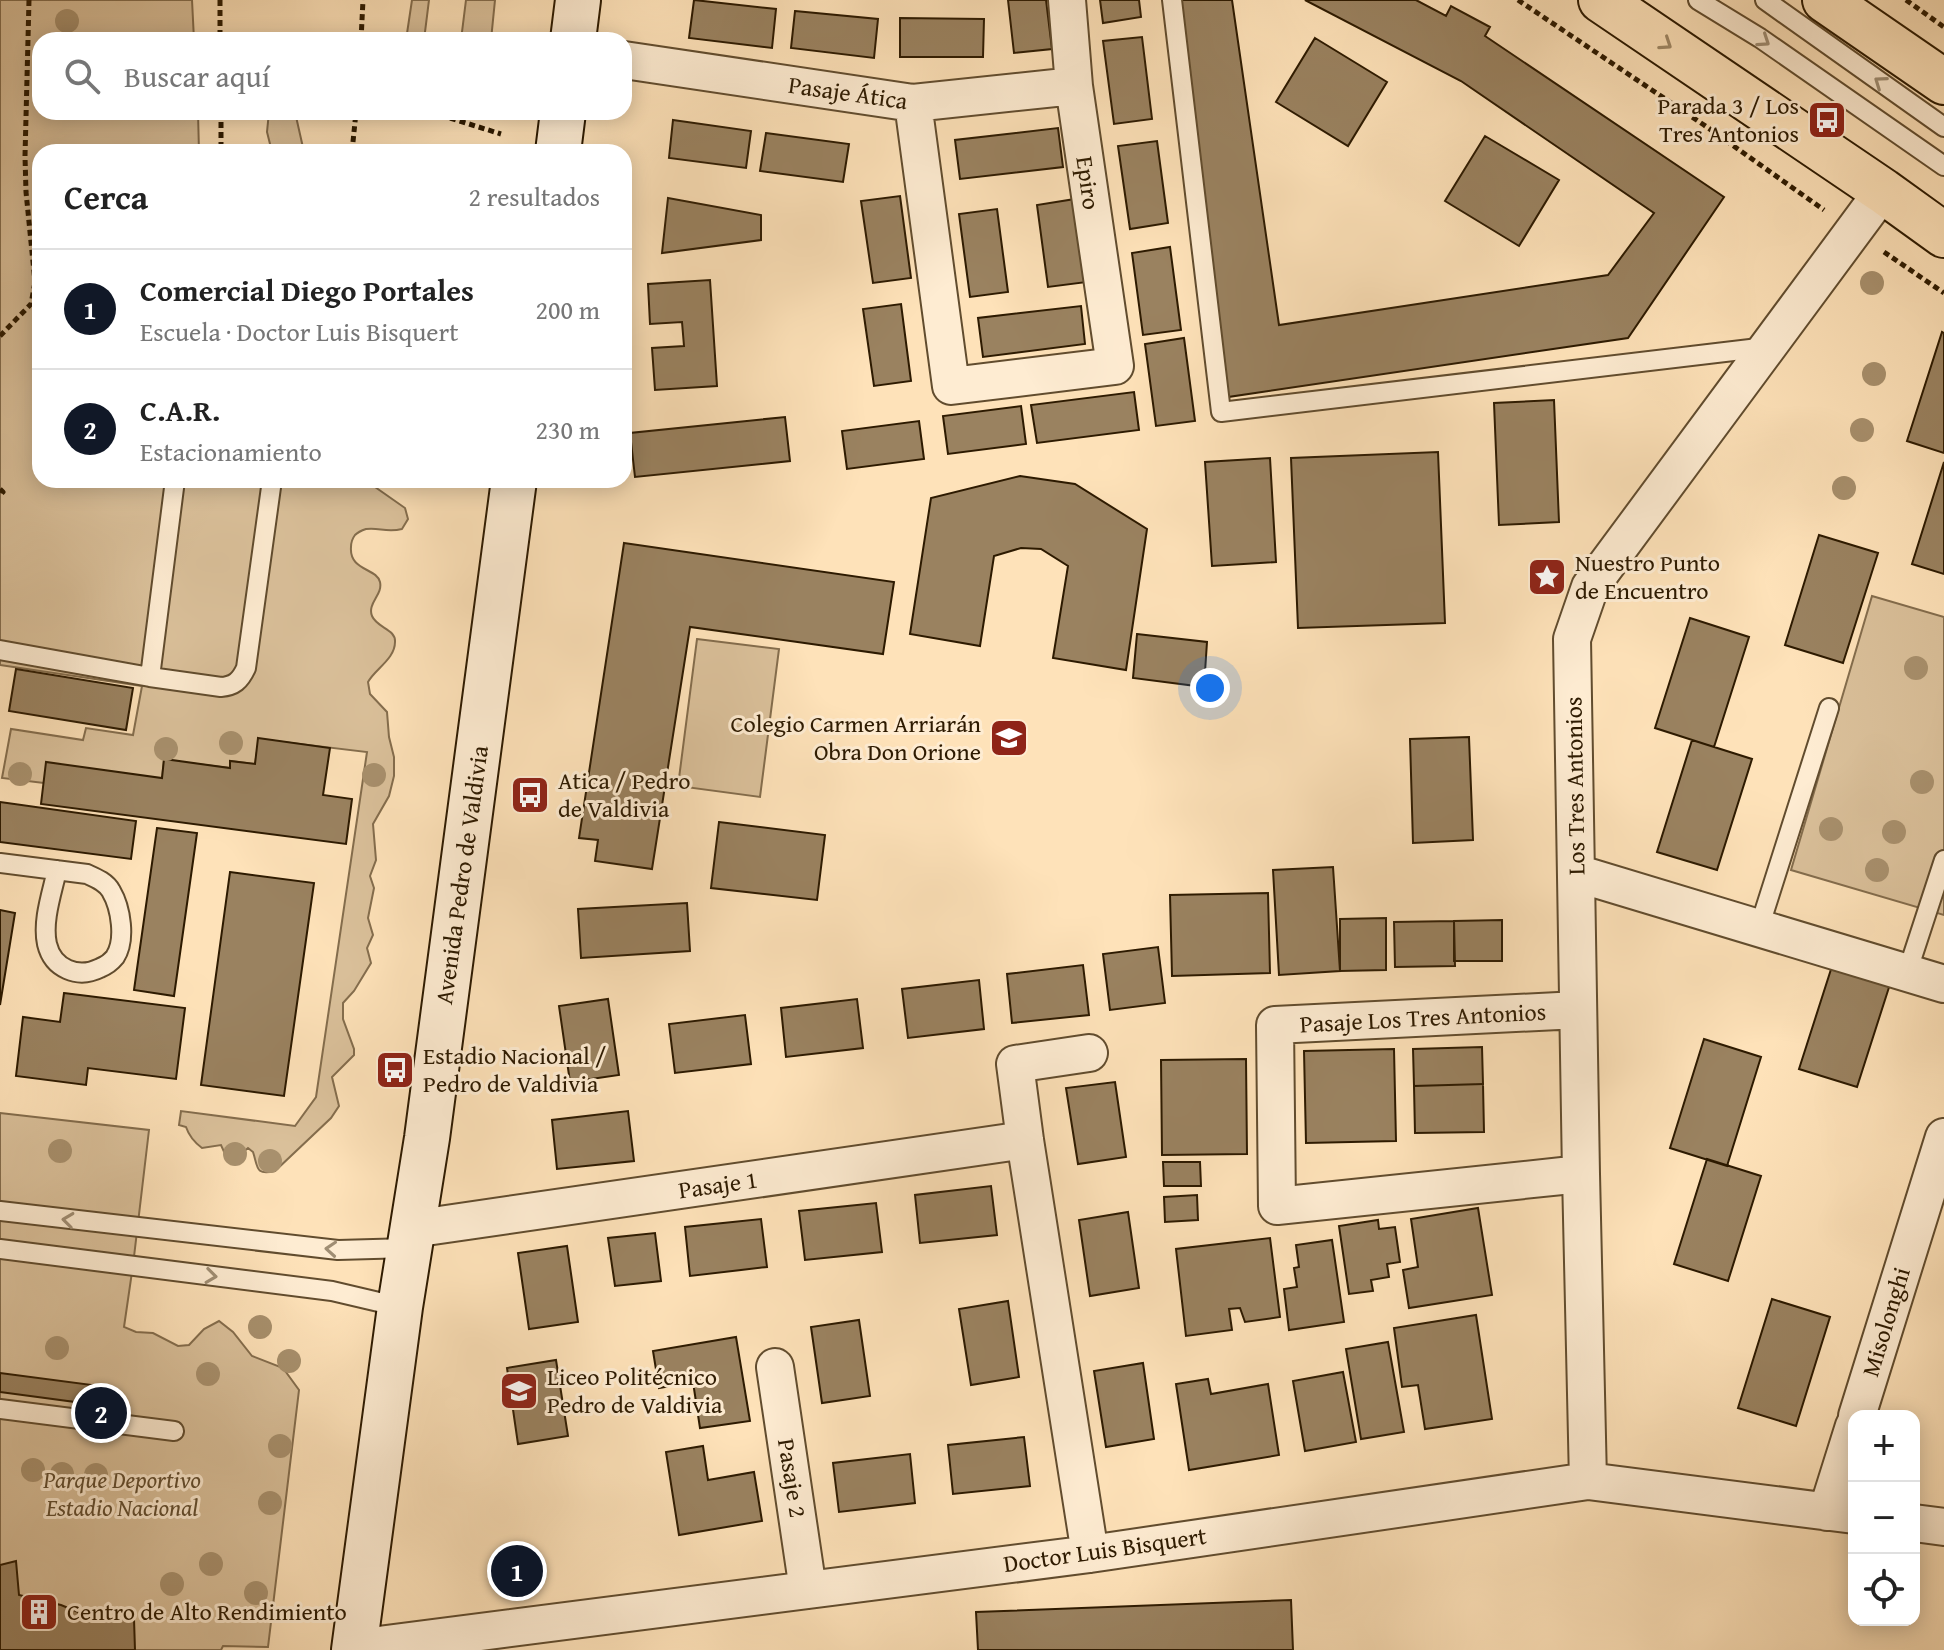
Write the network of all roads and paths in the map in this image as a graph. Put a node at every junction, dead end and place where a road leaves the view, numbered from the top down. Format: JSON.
{"nodes":[{"id":1,"x":29,"y":0,"type":"edge"},
{"id":2,"x":220,"y":0,"type":"edge"},
{"id":3,"x":363,"y":0,"type":"edge"},
{"id":4,"x":578,"y":0,"type":"edge"},
{"id":5,"x":1067,"y":0,"type":"edge"},
{"id":6,"x":1172,"y":0,"type":"edge"},
{"id":7,"x":1518,"y":0,"type":"edge"},
{"id":8,"x":1601,"y":0,"type":"edge"},
{"id":9,"x":1698,"y":0,"type":"edge"},
{"id":10,"x":1765,"y":0,"type":"edge"},
{"id":11,"x":1825,"y":0,"type":"edge"},
{"id":12,"x":1906,"y":0,"type":"edge"},
{"id":13,"x":1944,"y":27,"type":"edge"},
{"id":14,"x":220,"y":32,"type":"edge"},
{"id":15,"x":361,"y":32,"type":"edge"},
{"id":16,"x":574,"y":32,"type":"edge"},
{"id":17,"x":632,"y":61,"type":"edge"},
{"id":18,"x":1944,"y":82,"type":"edge"},
{"id":19,"x":1074,"y":86,"type":"junction"},
{"id":20,"x":913,"y":103,"type":"junction"},
{"id":21,"x":221,"y":120,"type":"edge"},
{"id":22,"x":355,"y":120,"type":"edge"},
{"id":23,"x":456,"y":120,"type":"edge"},
{"id":24,"x":562,"y":120,"type":"edge"},
{"id":25,"x":1944,"y":127,"type":"edge"},
{"id":26,"x":501,"y":134,"type":"dead end"},
{"id":27,"x":221,"y":144,"type":"edge"},
{"id":28,"x":353,"y":144,"type":"edge"},
{"id":29,"x":559,"y":144,"type":"edge"},
{"id":30,"x":1944,"y":166,"type":"edge"},
{"id":31,"x":1883,"y":191,"type":"junction"},
{"id":32,"x":1853,"y":231,"type":"junction"},
{"id":33,"x":1944,"y":235,"type":"edge"},
{"id":34,"x":32,"y":237,"type":"edge"},
{"id":35,"x":1944,"y":293,"type":"edge"},
{"id":36,"x":32,"y":301,"type":"edge"},
{"id":37,"x":0,"y":336,"type":"edge"},
{"id":38,"x":1767,"y":347,"type":"junction"},
{"id":39,"x":174,"y":488,"type":"edge"},
{"id":40,"x":271,"y":488,"type":"edge"},
{"id":41,"x":513,"y":488,"type":"edge"},
{"id":42,"x":0,"y":650,"type":"edge"},
{"id":43,"x":150,"y":677,"type":"junction"},
{"id":44,"x":1829,"y":708,"type":"dead end"},
{"id":45,"x":1944,"y":860,"type":"edge"},
{"id":46,"x":0,"y":863,"type":"edge"},
{"id":47,"x":57,"y":870,"type":"junction"},
{"id":48,"x":1576,"y":873,"type":"junction"},
{"id":49,"x":1759,"y":928,"type":"junction"},
{"id":50,"x":1907,"y":973,"type":"junction"},
{"id":51,"x":1944,"y":984,"type":"edge"},
{"id":52,"x":1578,"y":1010,"type":"junction"},
{"id":53,"x":1089,"y":1053,"type":"dead end"},
{"id":54,"x":1944,"y":1137,"type":"edge"},
{"id":55,"x":1025,"y":1140,"type":"junction"},
{"id":56,"x":1581,"y":1174,"type":"junction"},
{"id":57,"x":0,"y":1211,"type":"edge"},
{"id":58,"x":410,"y":1239,"type":"junction"},
{"id":59,"x":0,"y":1249,"type":"edge"},
{"id":60,"x":400,"y":1307,"type":"junction"},
{"id":61,"x":775,"y":1367,"type":"dead end"},
{"id":62,"x":0,"y":1409,"type":"edge"},
{"id":63,"x":1859,"y":1410,"type":"edge"},
{"id":64,"x":174,"y":1431,"type":"dead end"},
{"id":65,"x":1848,"y":1467,"type":"edge"},
{"id":66,"x":1588,"y":1481,"type":"junction"},
{"id":67,"x":1841,"y":1514,"type":"edge"},
{"id":68,"x":1920,"y":1524,"type":"edge"},
{"id":69,"x":1944,"y":1527,"type":"edge"},
{"id":70,"x":1090,"y":1554,"type":"junction"},
{"id":71,"x":808,"y":1590,"type":"junction"},
{"id":72,"x":354,"y":1649,"type":"edge"}],
"edges":[{"from":1,"to":34,"type":"path"},
{"from":2,"to":14,"type":"path"},
{"from":3,"to":15,"type":"path"},
{"from":4,"to":16,"type":"main road"},
{"from":5,"to":19,"type":"street","name":"Epiro"},
{"from":6,"to":38,"type":"lane"},
{"from":7,"to":32,"type":"path"},
{"from":8,"to":31,"type":"main road","one_way":true},
{"from":9,"to":30,"type":"lane","one_way":true},
{"from":25,"to":10,"type":"lane","one_way":true},
{"from":11,"to":18,"type":"main road"},
{"from":12,"to":13,"type":"path"},
{"from":17,"to":20,"type":"street","name":"Pasaje Ática"},
{"from":19,"to":20,"type":"street","name":"Pasaje Ática"},
{"from":19,"to":20,"type":"street","name":"Epiro"},
{"from":21,"to":27,"type":"path"},
{"from":22,"to":28,"type":"path"},
{"from":23,"to":26,"type":"path"},
{"from":24,"to":29,"type":"main road"},
{"from":31,"to":32,"type":"street","name":"Los Tres Antonios"},
{"from":31,"to":33,"type":"main road"},
{"from":32,"to":35,"type":"path"},
{"from":32,"to":38,"type":"street","name":"Los Tres Antonios"},
{"from":36,"to":37,"type":"path"},
{"from":38,"to":48,"type":"street","name":"Los Tres Antonios"},
{"from":39,"to":43,"type":"lane"},
{"from":40,"to":43,"type":"lane"},
{"from":41,"to":58,"type":"main road","name":"Avenida Pedro de Valdivia"},
{"from":42,"to":43,"type":"lane"},
{"from":44,"to":49,"type":"lane"},
{"from":45,"to":50,"type":"lane"},
{"from":46,"to":47,"type":"lane"},
{"from":47,"to":47,"type":"lane"},
{"from":48,"to":49,"type":"street"},
{"from":48,"to":52,"type":"street","name":"Los Tres Antonios"},
{"from":49,"to":50,"type":"street"},
{"from":50,"to":51,"type":"street"},
{"from":52,"to":56,"type":"street","name":"Los Tres Antonios"},
{"from":52,"to":56,"type":"street","name":"Pasaje Los Tres Antonios"},
{"from":53,"to":55,"type":"street"},
{"from":54,"to":63,"type":"street","name":"Misolonghi"},
{"from":55,"to":58,"type":"street","name":"Pasaje 1"},
{"from":55,"to":70,"type":"street"},
{"from":56,"to":66,"type":"street","name":"Los Tres Antonios"},
{"from":58,"to":57,"type":"lane","one_way":true},
{"from":58,"to":60,"type":"main road","name":"Avenida Pedro de Valdivia"},
{"from":59,"to":60,"type":"lane","one_way":true},
{"from":60,"to":72,"type":"main road","name":"Avenida Pedro de Valdivia"},
{"from":61,"to":71,"type":"street","name":"Pasaje 2"},
{"from":62,"to":64,"type":"lane"},
{"from":65,"to":67,"type":"street"},
{"from":66,"to":67,"type":"street","name":"Doctor Luis Bisquert"},
{"from":66,"to":70,"type":"street","name":"Doctor Luis Bisquert"},
{"from":68,"to":69,"type":"street"},
{"from":70,"to":71,"type":"street","name":"Doctor Luis Bisquert"},
{"from":71,"to":72,"type":"street","name":"Doctor Luis Bisquert"}]}
